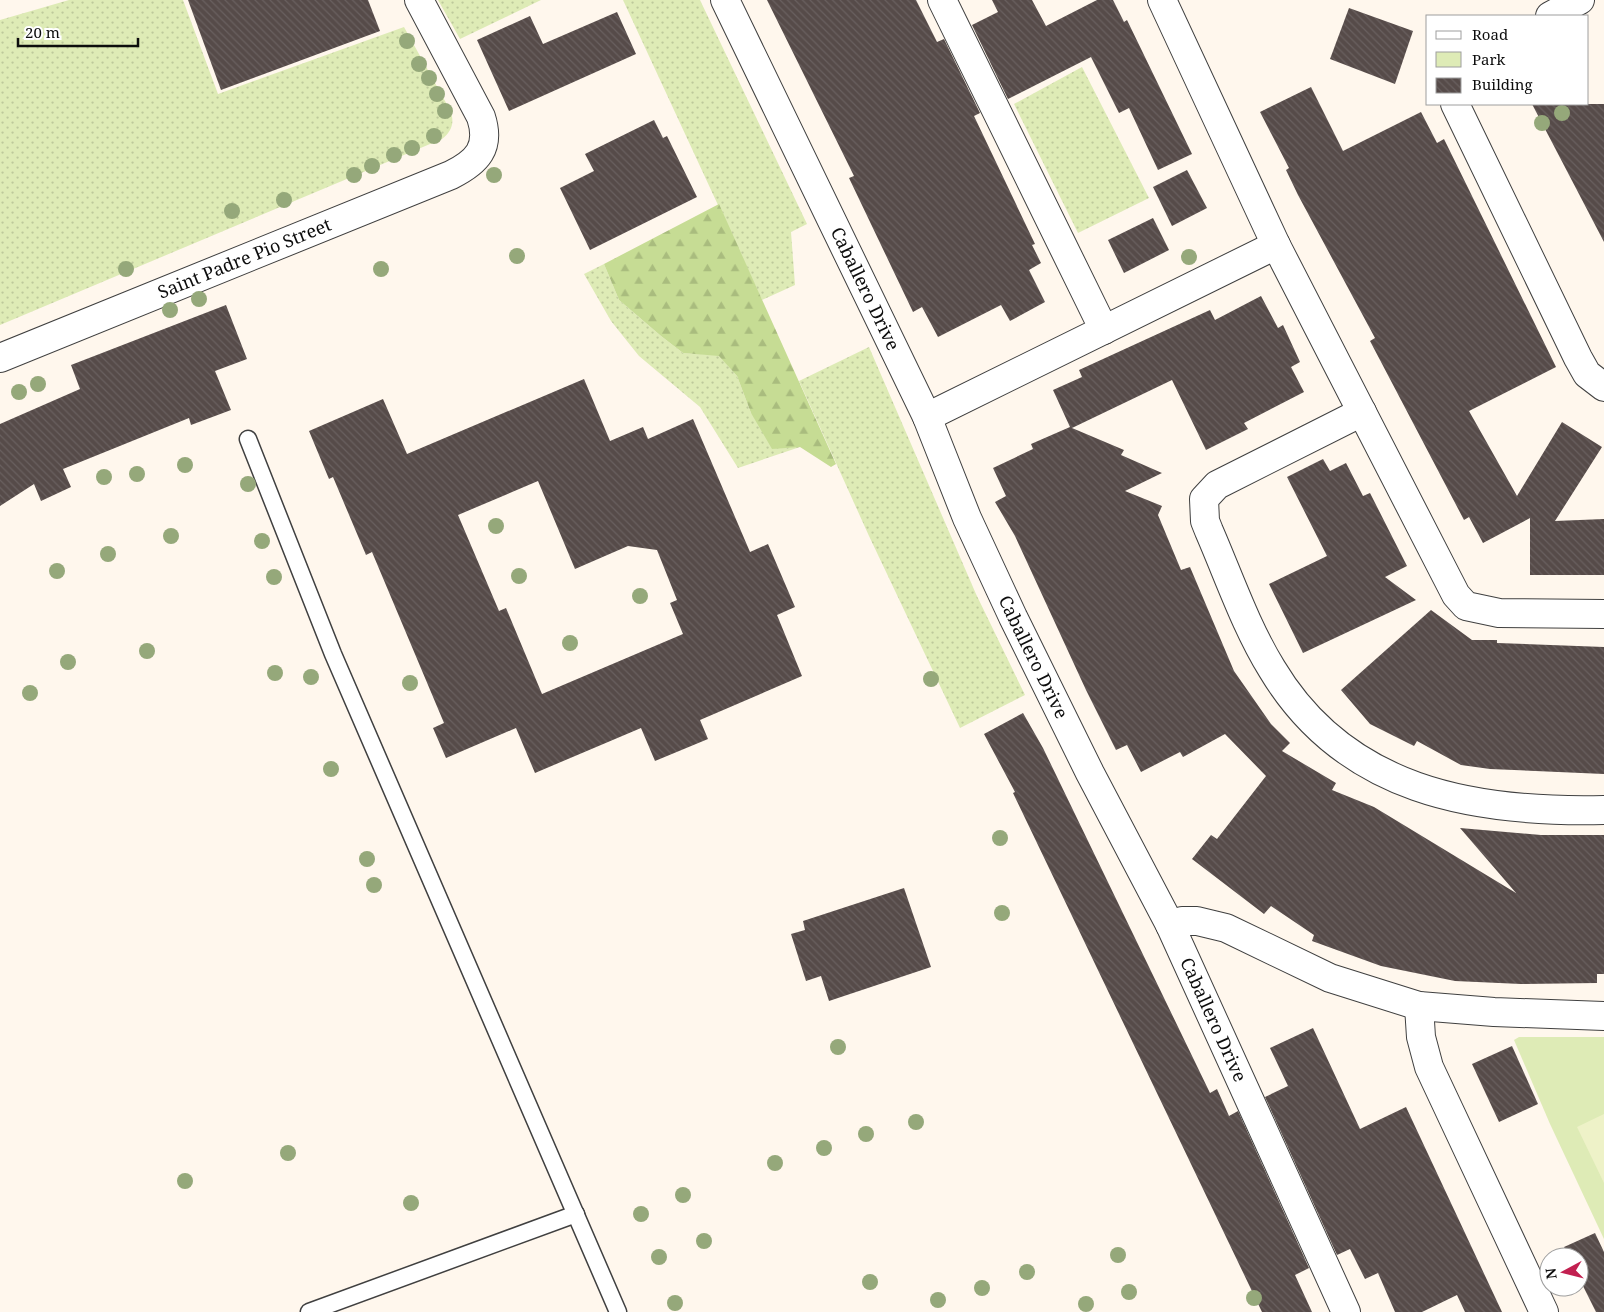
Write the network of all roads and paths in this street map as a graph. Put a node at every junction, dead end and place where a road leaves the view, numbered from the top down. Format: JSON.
{"nodes":[{"id":1,"x":419,"y":0,"type":"edge"},
{"id":2,"x":725,"y":0,"type":"edge"},
{"id":3,"x":942,"y":0,"type":"edge"},
{"id":4,"x":1162,"y":0,"type":"edge"},
{"id":5,"x":1580,"y":0,"type":"edge"},
{"id":6,"x":1552,"y":15,"type":"edge"},
{"id":7,"x":1454,"y":105,"type":"edge"},
{"id":8,"x":1276,"y":245,"type":"junction"},
{"id":9,"x":1104,"y":330,"type":"junction"},
{"id":10,"x":0,"y":358,"type":"edge"},
{"id":11,"x":1604,"y":387,"type":"edge"},
{"id":12,"x":1362,"y":412,"type":"junction"},
{"id":13,"x":927,"y":417,"type":"junction"},
{"id":14,"x":248,"y":439,"type":"dead end"},
{"id":15,"x":1604,"y":614,"type":"edge"},
{"id":16,"x":1604,"y":810,"type":"edge"},
{"id":17,"x":1170,"y":925,"type":"junction"},
{"id":18,"x":1419,"y":1006,"type":"junction"},
{"id":19,"x":1604,"y":1016,"type":"edge"},
{"id":20,"x":576,"y":1214,"type":"junction"},
{"id":21,"x":309,"y":1312,"type":"edge"},
{"id":22,"x":618,"y":1312,"type":"edge"},
{"id":23,"x":1346,"y":1312,"type":"edge"},
{"id":24,"x":1544,"y":1312,"type":"edge"}],
"edges":[{"from":1,"to":10,"type":"street","name":"Saint Padre Pio Street"},
{"from":2,"to":13,"type":"street","name":"Caballero Drive"},
{"from":3,"to":9,"type":"street"},
{"from":4,"to":8,"type":"street"},
{"from":5,"to":6,"type":"street"},
{"from":7,"to":11,"type":"street"},
{"from":8,"to":9,"type":"street"},
{"from":8,"to":12,"type":"street"},
{"from":9,"to":13,"type":"street"},
{"from":12,"to":15,"type":"street"},
{"from":12,"to":16,"type":"street"},
{"from":13,"to":17,"type":"street","name":"Caballero Drive"},
{"from":14,"to":20,"type":"lane"},
{"from":17,"to":18,"type":"street"},
{"from":17,"to":23,"type":"street","name":"Caballero Drive"},
{"from":18,"to":19,"type":"street"},
{"from":18,"to":24,"type":"street"},
{"from":20,"to":21,"type":"lane"},
{"from":20,"to":22,"type":"lane"}]}
